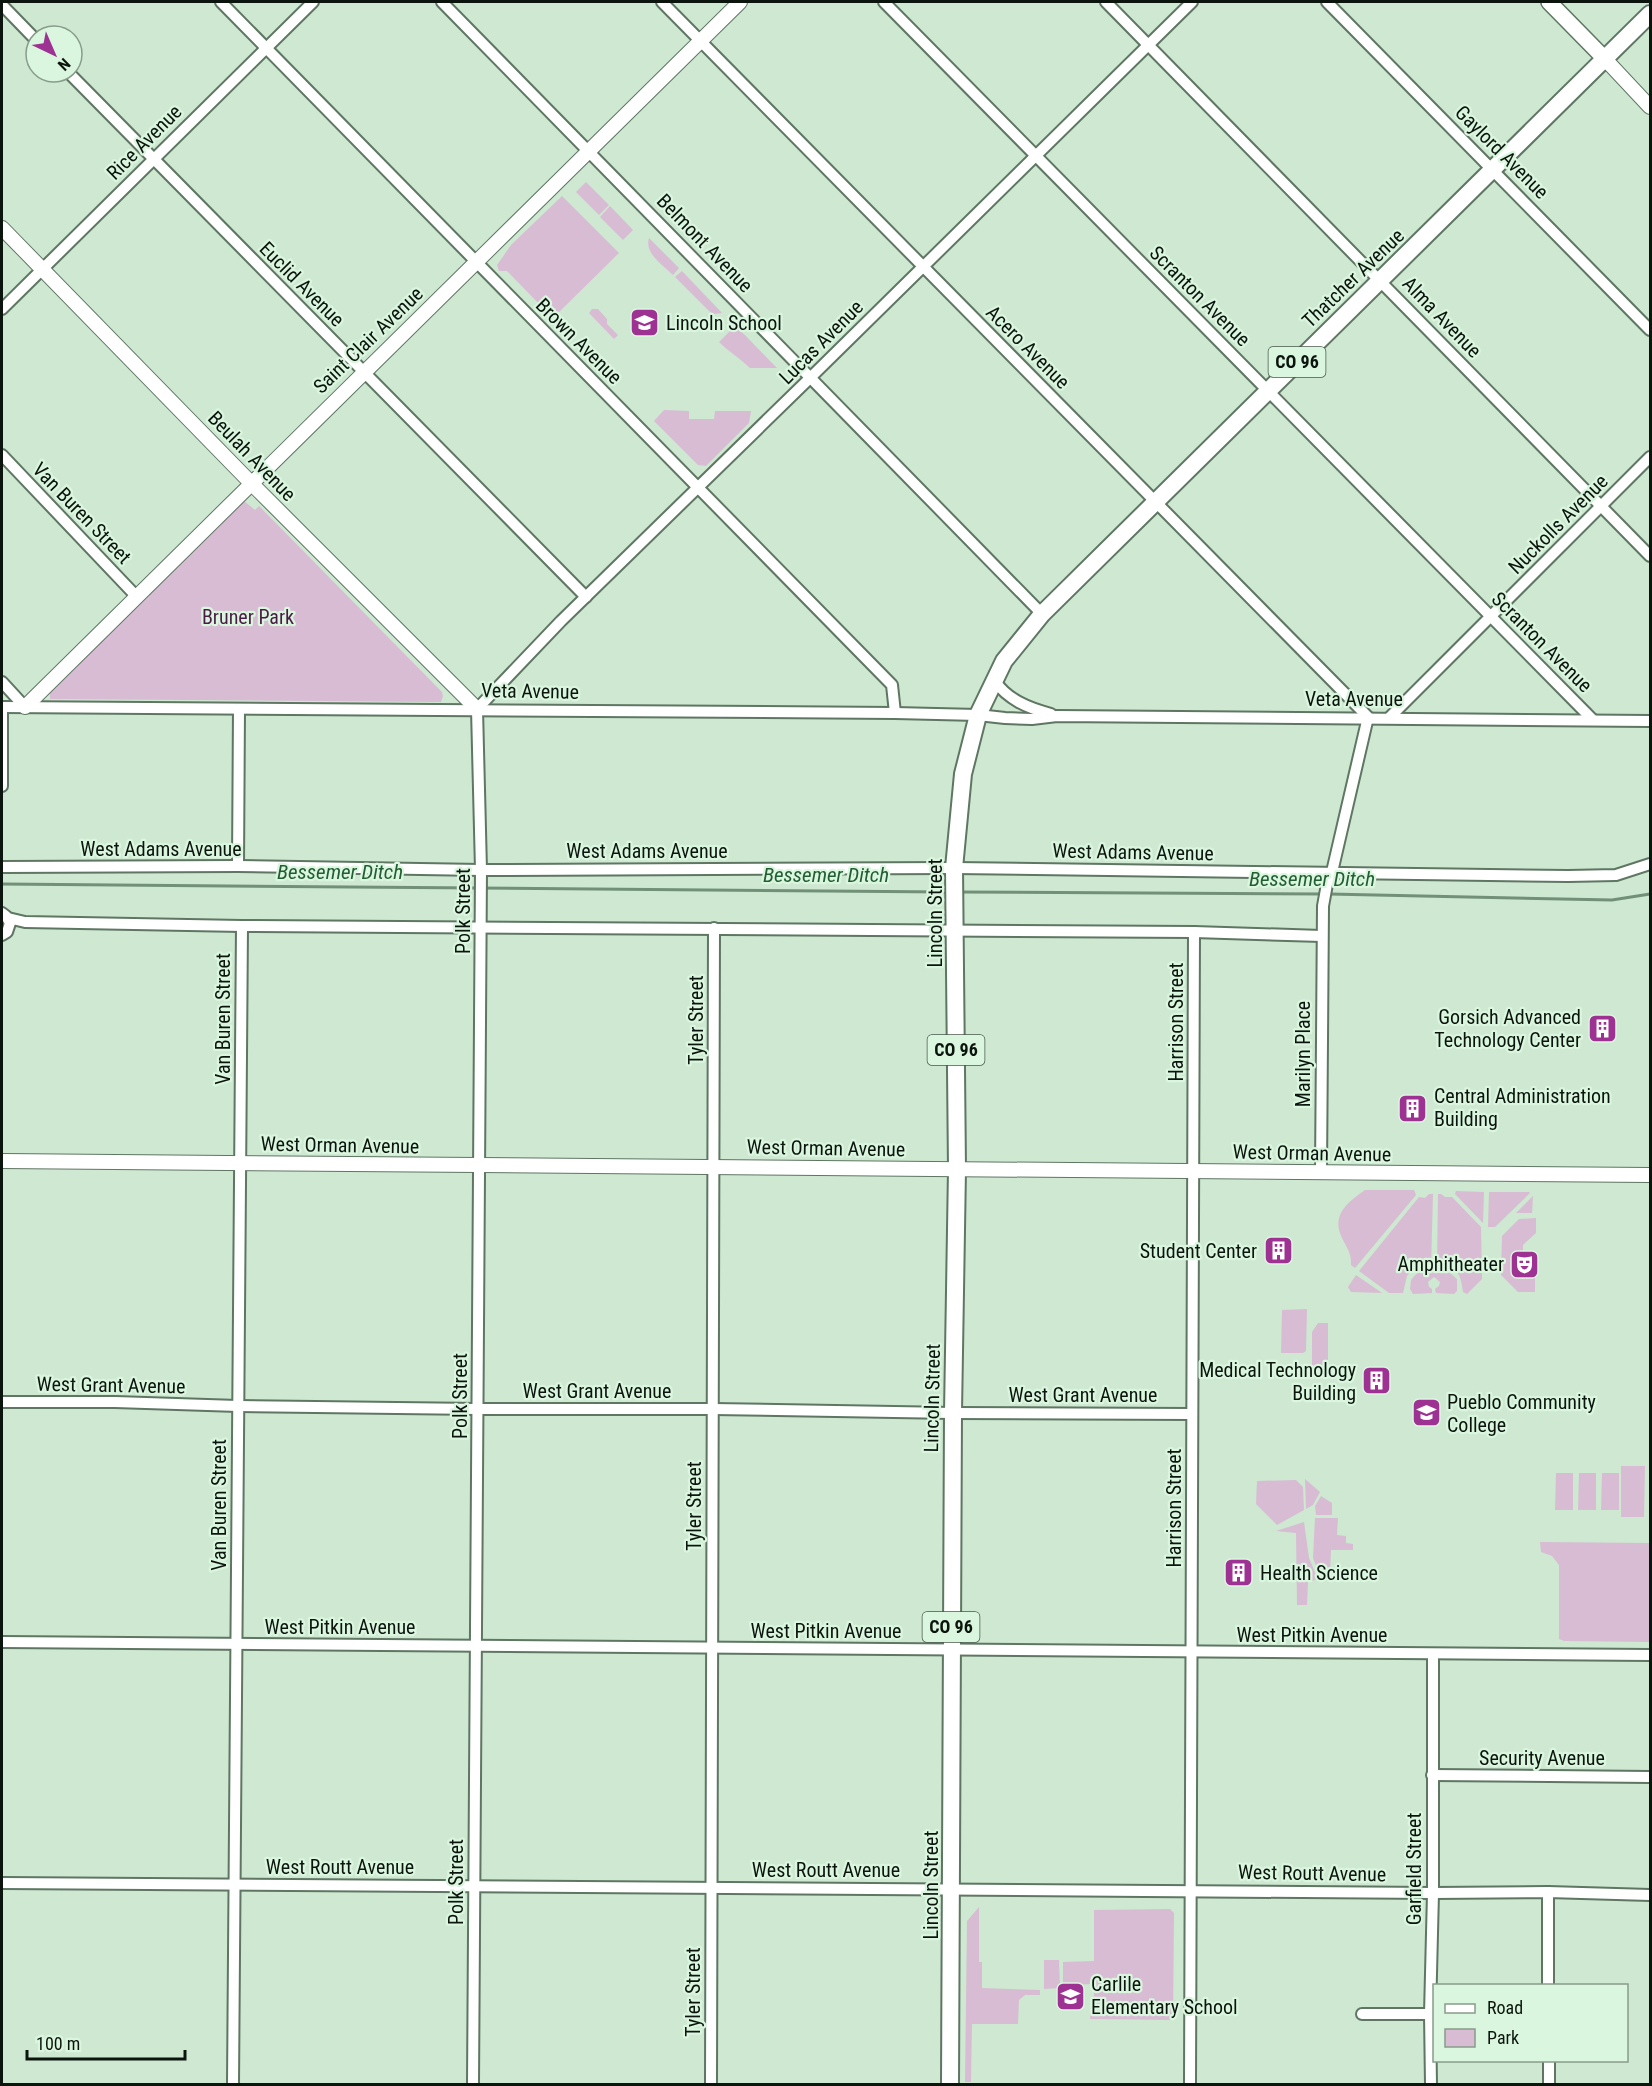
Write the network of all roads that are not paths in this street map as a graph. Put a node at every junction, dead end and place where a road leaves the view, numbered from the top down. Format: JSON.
{"nodes":[{"id":1,"x":221,"y":2,"type":"edge"},
{"id":2,"x":313,"y":2,"type":"edge"},
{"id":3,"x":442,"y":2,"type":"edge"},
{"id":4,"x":662,"y":2,"type":"edge"},
{"id":5,"x":740,"y":2,"type":"edge"},
{"id":6,"x":884,"y":2,"type":"edge"},
{"id":7,"x":1106,"y":2,"type":"edge"},
{"id":8,"x":1192,"y":2,"type":"edge"},
{"id":9,"x":1327,"y":2,"type":"edge"},
{"id":10,"x":1549,"y":2,"type":"edge"},
{"id":11,"x":2,"y":5,"type":"edge"},
{"id":12,"x":1650,"y":14,"type":"edge"},
{"id":13,"x":24,"y":28,"type":"edge"},
{"id":14,"x":700,"y":40,"type":"junction"},
{"id":15,"x":1148,"y":45,"type":"junction"},
{"id":16,"x":267,"y":47,"type":"junction"},
{"id":17,"x":1605,"y":59,"type":"junction"},
{"id":18,"x":80,"y":84,"type":"edge"},
{"id":19,"x":1650,"y":106,"type":"edge"},
{"id":20,"x":589,"y":150,"type":"junction"},
{"id":21,"x":1035,"y":156,"type":"junction"},
{"id":22,"x":153,"y":158,"type":"junction"},
{"id":23,"x":1494,"y":169,"type":"junction"},
{"id":24,"x":2,"y":228,"type":"edge"},
{"id":25,"x":477,"y":262,"type":"junction"},
{"id":26,"x":922,"y":267,"type":"junction"},
{"id":27,"x":42,"y":269,"type":"junction"},
{"id":28,"x":1381,"y":281,"type":"junction"},
{"id":29,"x":2,"y":309,"type":"edge"},
{"id":30,"x":1650,"y":330,"type":"edge"},
{"id":31,"x":364,"y":372,"type":"junction"},
{"id":32,"x":810,"y":378,"type":"junction"},
{"id":33,"x":1268,"y":390,"type":"junction"},
{"id":34,"x":2,"y":455,"type":"edge"},
{"id":35,"x":1650,"y":458,"type":"edge"},
{"id":36,"x":252,"y":484,"type":"junction"},
{"id":37,"x":698,"y":487,"type":"junction"},
{"id":38,"x":1155,"y":501,"type":"junction"},
{"id":39,"x":1602,"y":506,"type":"junction"},
{"id":40,"x":1650,"y":556,"type":"edge"},
{"id":41,"x":137,"y":597,"type":"junction"},
{"id":42,"x":586,"y":597,"type":"junction"},
{"id":43,"x":1042,"y":614,"type":"junction"},
{"id":44,"x":1491,"y":616,"type":"junction"},
{"id":45,"x":994,"y":680,"type":"junction"},
{"id":46,"x":2,"y":682,"type":"edge"},
{"id":47,"x":2,"y":707,"type":"edge"},
{"id":48,"x":25,"y":707,"type":"junction"},
{"id":49,"x":239,"y":709,"type":"junction"},
{"id":50,"x":477,"y":709,"type":"junction"},
{"id":51,"x":896,"y":713,"type":"junction"},
{"id":52,"x":978,"y":715,"type":"junction"},
{"id":53,"x":1057,"y":716,"type":"junction"},
{"id":54,"x":1368,"y":717,"type":"junction"},
{"id":55,"x":1389,"y":718,"type":"junction"},
{"id":56,"x":1592,"y":719,"type":"junction"},
{"id":57,"x":1650,"y":720,"type":"edge"},
{"id":58,"x":2,"y":786,"type":"edge"},
{"id":59,"x":1650,"y":864,"type":"edge"},
{"id":60,"x":238,"y":866,"type":"junction"},
{"id":61,"x":2,"y":867,"type":"edge"},
{"id":62,"x":481,"y":870,"type":"junction"},
{"id":63,"x":1332,"y":872,"type":"junction"},
{"id":64,"x":955,"y":875,"type":"junction"},
{"id":65,"x":4,"y":924,"type":"edge"},
{"id":66,"x":956,"y":924,"type":"junction"},
{"id":67,"x":242,"y":926,"type":"junction"},
{"id":68,"x":481,"y":928,"type":"junction"},
{"id":69,"x":714,"y":928,"type":"junction"},
{"id":70,"x":1194,"y":932,"type":"junction"},
{"id":71,"x":1322,"y":936,"type":"junction"},
{"id":72,"x":2,"y":1161,"type":"edge"},
{"id":73,"x":240,"y":1163,"type":"junction"},
{"id":74,"x":479,"y":1165,"type":"junction"},
{"id":75,"x":713,"y":1166,"type":"junction"},
{"id":76,"x":957,"y":1169,"type":"junction"},
{"id":77,"x":1194,"y":1172,"type":"junction"},
{"id":78,"x":1321,"y":1173,"type":"junction"},
{"id":79,"x":1650,"y":1176,"type":"edge"},
{"id":80,"x":2,"y":1402,"type":"edge"},
{"id":81,"x":238,"y":1406,"type":"junction"},
{"id":82,"x":477,"y":1408,"type":"junction"},
{"id":83,"x":713,"y":1409,"type":"junction"},
{"id":84,"x":953,"y":1413,"type":"junction"},
{"id":85,"x":1192,"y":1414,"type":"junction"},
{"id":86,"x":2,"y":1642,"type":"edge"},
{"id":87,"x":236,"y":1644,"type":"junction"},
{"id":88,"x":476,"y":1646,"type":"junction"},
{"id":89,"x":712,"y":1648,"type":"junction"},
{"id":90,"x":951,"y":1650,"type":"junction"},
{"id":91,"x":1191,"y":1652,"type":"junction"},
{"id":92,"x":1432,"y":1654,"type":"junction"},
{"id":93,"x":1650,"y":1655,"type":"edge"},
{"id":94,"x":1432,"y":1775,"type":"junction"},
{"id":95,"x":1650,"y":1777,"type":"edge"},
{"id":96,"x":2,"y":1882,"type":"edge"},
{"id":97,"x":234,"y":1885,"type":"junction"},
{"id":98,"x":474,"y":1886,"type":"junction"},
{"id":99,"x":711,"y":1887,"type":"junction"},
{"id":100,"x":952,"y":1889,"type":"junction"},
{"id":101,"x":1190,"y":1890,"type":"junction"},
{"id":102,"x":1548,"y":1892,"type":"junction"},
{"id":103,"x":1432,"y":1893,"type":"junction"},
{"id":104,"x":1650,"y":1895,"type":"edge"},
{"id":105,"x":1548,"y":1984,"type":"edge"},
{"id":106,"x":1362,"y":2014,"type":"dead end"},
{"id":107,"x":1430,"y":2014,"type":"junction"},
{"id":108,"x":1548,"y":2062,"type":"edge"},
{"id":109,"x":233,"y":2085,"type":"edge"},
{"id":110,"x":473,"y":2085,"type":"edge"},
{"id":111,"x":711,"y":2085,"type":"edge"},
{"id":112,"x":950,"y":2085,"type":"edge"},
{"id":113,"x":1190,"y":2085,"type":"edge"},
{"id":114,"x":1431,"y":2085,"type":"edge"},
{"id":115,"x":1549,"y":2085,"type":"edge"}],
"edges":[{"from":1,"to":16,"type":"street","name":"Brown Avenue"},
{"from":2,"to":16,"type":"street","name":"Rice Avenue"},
{"from":3,"to":20,"type":"street","name":"Belmont Avenue"},
{"from":4,"to":14,"type":"street","name":"Acero Avenue"},
{"from":5,"to":14,"type":"street","name":"Saint Clair Avenue"},
{"from":6,"to":21,"type":"street","name":"Scranton Avenue"},
{"from":7,"to":15,"type":"street","name":"Alma Avenue"},
{"from":8,"to":15,"type":"street","name":"Lucas Avenue"},
{"from":9,"to":23,"type":"street","name":"Gaylord Avenue"},
{"from":10,"to":17,"type":"main road"},
{"from":11,"to":13,"type":"street"},
{"from":12,"to":17,"type":"main road","name":"Thatcher Avenue","number":"CO 96"},
{"from":14,"to":20,"type":"street","name":"Saint Clair Avenue"},
{"from":14,"to":26,"type":"street","name":"Acero Avenue"},
{"from":15,"to":21,"type":"street","name":"Lucas Avenue"},
{"from":15,"to":28,"type":"street","name":"Alma Avenue"},
{"from":16,"to":22,"type":"street","name":"Rice Avenue"},
{"from":16,"to":25,"type":"street","name":"Brown Avenue"},
{"from":17,"to":19,"type":"street"},
{"from":17,"to":23,"type":"main road","name":"Thatcher Avenue","number":"CO 96"},
{"from":18,"to":22,"type":"street","name":"Euclid Avenue"},
{"from":20,"to":25,"type":"street","name":"Saint Clair Avenue"},
{"from":20,"to":32,"type":"street","name":"Belmont Avenue"},
{"from":21,"to":26,"type":"street","name":"Lucas Avenue"},
{"from":21,"to":33,"type":"street","name":"Scranton Avenue"},
{"from":22,"to":27,"type":"street","name":"Rice Avenue"},
{"from":22,"to":31,"type":"street","name":"Euclid Avenue"},
{"from":23,"to":28,"type":"main road","name":"Thatcher Avenue","number":"CO 96"},
{"from":23,"to":30,"type":"street","name":"Gaylord Avenue"},
{"from":24,"to":27,"type":"street","name":"Beulah Avenue"},
{"from":25,"to":31,"type":"street","name":"Saint Clair Avenue"},
{"from":25,"to":37,"type":"street","name":"Brown Avenue"},
{"from":26,"to":32,"type":"street","name":"Lucas Avenue"},
{"from":26,"to":38,"type":"street","name":"Acero Avenue"},
{"from":27,"to":29,"type":"street","name":"Rice Avenue"},
{"from":27,"to":36,"type":"street","name":"Beulah Avenue"},
{"from":28,"to":33,"type":"main road","name":"Thatcher Avenue","number":"CO 96"},
{"from":28,"to":39,"type":"street","name":"Alma Avenue"},
{"from":31,"to":36,"type":"street","name":"Saint Clair Avenue"},
{"from":31,"to":42,"type":"street","name":"Euclid Avenue"},
{"from":32,"to":37,"type":"street","name":"Lucas Avenue"},
{"from":32,"to":43,"type":"street","name":"Belmont Avenue"},
{"from":33,"to":38,"type":"main road","name":"Thatcher Avenue","number":"CO 96"},
{"from":33,"to":44,"type":"street","name":"Scranton Avenue"},
{"from":34,"to":41,"type":"street","name":"Van Buren Street"},
{"from":35,"to":39,"type":"street","name":"Nuckolls Avenue"},
{"from":36,"to":41,"type":"street","name":"Saint Clair Avenue"},
{"from":36,"to":50,"type":"street","name":"Beulah Avenue"},
{"from":37,"to":42,"type":"street","name":"Lucas Avenue"},
{"from":37,"to":51,"type":"street","name":"Brown Avenue"},
{"from":38,"to":43,"type":"main road","name":"Thatcher Avenue","number":"CO 96"},
{"from":38,"to":54,"type":"street","name":"Acero Avenue"},
{"from":39,"to":40,"type":"street","name":"Alma Avenue"},
{"from":39,"to":44,"type":"street","name":"Nuckolls Avenue"},
{"from":41,"to":48,"type":"street","name":"Saint Clair Avenue"},
{"from":42,"to":50,"type":"street","name":"Lucas Avenue"},
{"from":43,"to":45,"type":"main road","name":"Thatcher Avenue","number":"CO 96"},
{"from":44,"to":55,"type":"street","name":"Nuckolls Avenue"},
{"from":44,"to":56,"type":"street","name":"Scranton Avenue"},
{"from":45,"to":52,"type":"main road","name":"Thatcher Avenue","number":"CO 96"},
{"from":45,"to":53,"type":"street","name":"Veta Avenue"},
{"from":46,"to":48,"type":"street"},
{"from":47,"to":48,"type":"street","name":"Veta Avenue"},
{"from":47,"to":58,"type":"street"},
{"from":48,"to":49,"type":"street","name":"Veta Avenue"},
{"from":49,"to":50,"type":"street","name":"Veta Avenue"},
{"from":49,"to":60,"type":"street"},
{"from":50,"to":51,"type":"street","name":"Veta Avenue"},
{"from":50,"to":62,"type":"street","name":"Polk Street"},
{"from":51,"to":52,"type":"street","name":"Veta Avenue"},
{"from":52,"to":53,"type":"street","name":"Veta Avenue"},
{"from":52,"to":64,"type":"main road","name":"Lincoln Street","number":"CO 96"},
{"from":53,"to":54,"type":"street","name":"Veta Avenue"},
{"from":54,"to":55,"type":"street","name":"Veta Avenue"},
{"from":54,"to":63,"type":"street"},
{"from":55,"to":56,"type":"street","name":"Veta Avenue"},
{"from":56,"to":57,"type":"street","name":"Veta Avenue"},
{"from":59,"to":63,"type":"street","name":"West Adams Avenue"},
{"from":60,"to":61,"type":"street","name":"West Adams Avenue"},
{"from":60,"to":62,"type":"street","name":"West Adams Avenue"},
{"from":62,"to":64,"type":"street","name":"West Adams Avenue"},
{"from":62,"to":68,"type":"street","name":"Polk Street"},
{"from":63,"to":64,"type":"street","name":"West Adams Avenue"},
{"from":63,"to":71,"type":"street","name":"Marilyn Place"},
{"from":64,"to":66,"type":"main road","name":"Lincoln Street","number":"CO 96"},
{"from":65,"to":67,"type":"street"},
{"from":66,"to":69,"type":"street"},
{"from":66,"to":70,"type":"street"},
{"from":66,"to":76,"type":"main road","name":"Lincoln Street","number":"CO 96"},
{"from":67,"to":68,"type":"street"},
{"from":67,"to":73,"type":"street","name":"Van Buren Street"},
{"from":68,"to":69,"type":"street"},
{"from":68,"to":74,"type":"street","name":"Polk Street"},
{"from":69,"to":75,"type":"street","name":"Tyler Street"},
{"from":70,"to":71,"type":"street"},
{"from":70,"to":77,"type":"street","name":"Harrison Street"},
{"from":71,"to":78,"type":"street","name":"Marilyn Place"},
{"from":72,"to":73,"type":"street","name":"West Orman Avenue"},
{"from":73,"to":74,"type":"street","name":"West Orman Avenue"},
{"from":73,"to":81,"type":"street","name":"Van Buren Street"},
{"from":74,"to":75,"type":"street","name":"West Orman Avenue"},
{"from":74,"to":82,"type":"street","name":"Polk Street"},
{"from":75,"to":76,"type":"street","name":"West Orman Avenue"},
{"from":75,"to":83,"type":"street","name":"Tyler Street"},
{"from":76,"to":77,"type":"street","name":"West Orman Avenue"},
{"from":76,"to":84,"type":"main road","name":"Lincoln Street","number":"CO 96"},
{"from":77,"to":78,"type":"street","name":"West Orman Avenue"},
{"from":77,"to":85,"type":"street","name":"Harrison Street"},
{"from":78,"to":79,"type":"street","name":"West Orman Avenue"},
{"from":80,"to":81,"type":"street","name":"West Grant Avenue"},
{"from":81,"to":82,"type":"street","name":"West Grant Avenue"},
{"from":81,"to":87,"type":"street","name":"Van Buren Street"},
{"from":82,"to":83,"type":"street","name":"West Grant Avenue"},
{"from":82,"to":88,"type":"street","name":"Polk Street"},
{"from":83,"to":84,"type":"street","name":"West Grant Avenue"},
{"from":83,"to":89,"type":"street","name":"Tyler Street"},
{"from":84,"to":85,"type":"street","name":"West Grant Avenue"},
{"from":84,"to":90,"type":"main road","name":"Lincoln Street","number":"CO 96"},
{"from":85,"to":91,"type":"street","name":"Harrison Street"},
{"from":86,"to":87,"type":"street","name":"West Pitkin Avenue"},
{"from":87,"to":88,"type":"street","name":"West Pitkin Avenue"},
{"from":87,"to":97,"type":"street","name":"Van Buren Street"},
{"from":88,"to":89,"type":"street","name":"West Pitkin Avenue"},
{"from":88,"to":98,"type":"street","name":"Polk Street"},
{"from":89,"to":90,"type":"street","name":"West Pitkin Avenue"},
{"from":89,"to":99,"type":"street","name":"Tyler Street"},
{"from":90,"to":91,"type":"street","name":"West Pitkin Avenue"},
{"from":90,"to":100,"type":"main road","name":"Lincoln Street","number":"CO 96"},
{"from":91,"to":92,"type":"street","name":"West Pitkin Avenue"},
{"from":91,"to":101,"type":"street","name":"Harrison Street"},
{"from":92,"to":93,"type":"street","name":"West Pitkin Avenue"},
{"from":92,"to":94,"type":"street","name":"Garfield Street"},
{"from":94,"to":95,"type":"street","name":"Security Avenue"},
{"from":94,"to":103,"type":"street","name":"Garfield Street"},
{"from":96,"to":97,"type":"street","name":"West Routt Avenue"},
{"from":97,"to":98,"type":"street","name":"West Routt Avenue"},
{"from":97,"to":109,"type":"street","name":"Van Buren Street"},
{"from":98,"to":99,"type":"street","name":"West Routt Avenue"},
{"from":98,"to":110,"type":"street","name":"Polk Street"},
{"from":99,"to":100,"type":"street","name":"West Routt Avenue"},
{"from":99,"to":111,"type":"street","name":"Tyler Street"},
{"from":100,"to":101,"type":"street","name":"West Routt Avenue"},
{"from":100,"to":112,"type":"main road","name":"Lincoln Street","number":"CO 96"},
{"from":101,"to":103,"type":"street","name":"West Routt Avenue"},
{"from":101,"to":113,"type":"street","name":"Harrison Street"},
{"from":102,"to":103,"type":"street","name":"West Routt Avenue"},
{"from":102,"to":104,"type":"street","name":"West Routt Avenue"},
{"from":102,"to":105,"type":"street"},
{"from":103,"to":107,"type":"street","name":"Garfield Street"},
{"from":106,"to":107,"type":"street"},
{"from":107,"to":114,"type":"street","name":"Garfield Street"},
{"from":108,"to":115,"type":"street"}]}
